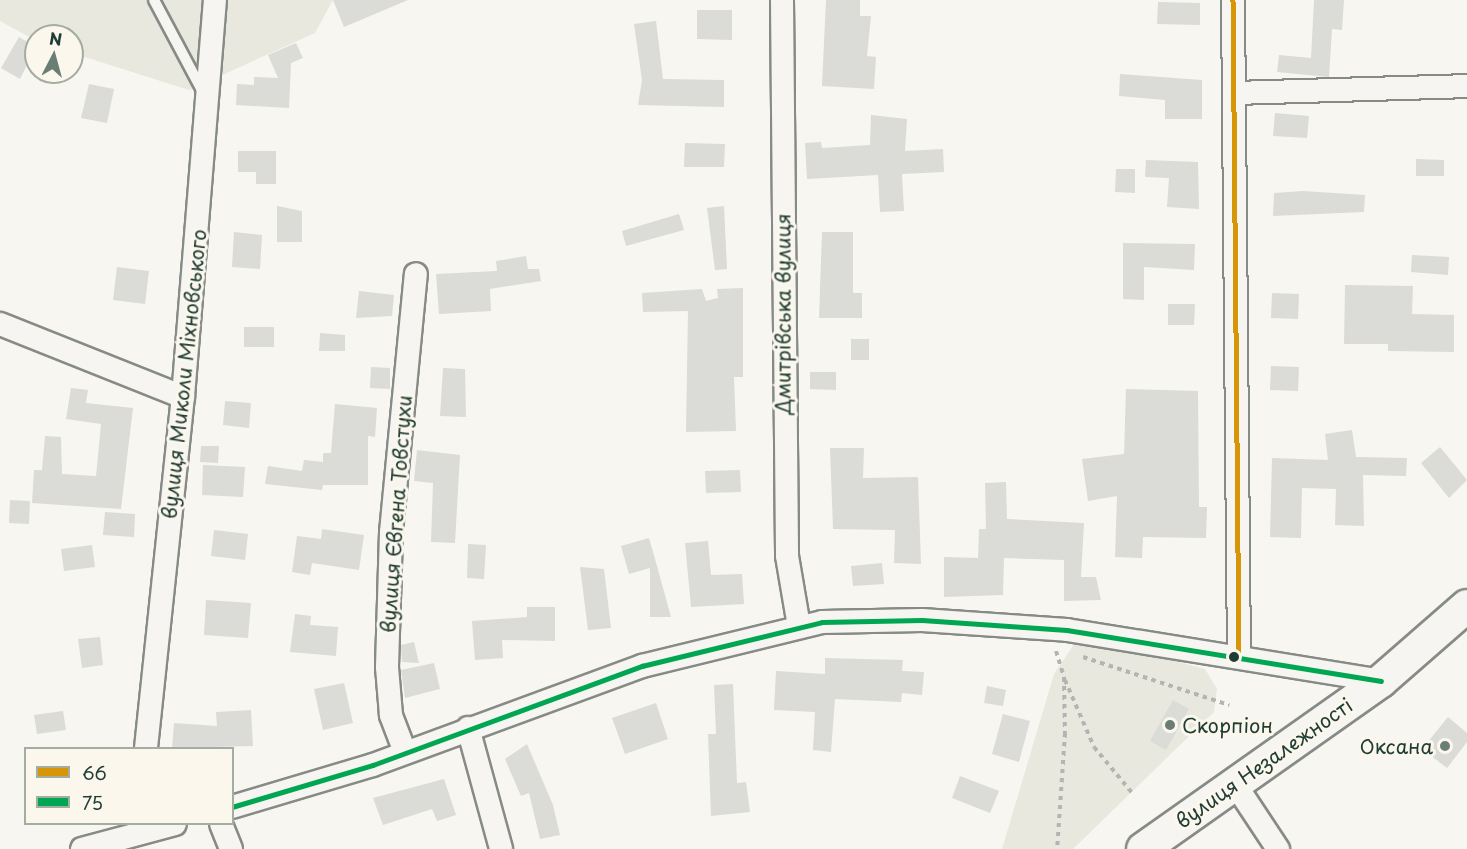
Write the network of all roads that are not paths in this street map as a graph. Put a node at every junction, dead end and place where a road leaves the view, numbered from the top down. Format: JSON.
{"nodes":[{"id":1,"x":154,"y":0,"type":"edge"},
{"id":2,"x":215,"y":0,"type":"edge"},
{"id":3,"x":782,"y":0,"type":"edge"},
{"id":4,"x":1233,"y":0,"type":"edge"},
{"id":5,"x":1467,"y":86,"type":"edge"},
{"id":6,"x":1234,"y":93,"type":"junction"},
{"id":7,"x":207,"y":98,"type":"junction"},
{"id":8,"x":416,"y":274,"type":"dead end"},
{"id":9,"x":0,"y":324,"type":"edge"},
{"id":10,"x":183,"y":398,"type":"junction"},
{"id":11,"x":1462,"y":625,"type":"edge"},
{"id":12,"x":799,"y":626,"type":"junction"},
{"id":13,"x":1239,"y":656,"type":"junction"},
{"id":14,"x":1380,"y":681,"type":"junction"},
{"id":15,"x":468,"y":728,"type":"junction"},
{"id":16,"x":146,"y":747,"type":"edge"},
{"id":17,"x":405,"y":752,"type":"junction"},
{"id":18,"x":1235,"y":784,"type":"junction"},
{"id":19,"x":234,"y":806,"type":"edge"},
{"id":20,"x":221,"y":825,"type":"edge"},
{"id":21,"x":161,"y":826,"type":"edge"},
{"id":22,"x":82,"y":849,"type":"edge"},
{"id":23,"x":231,"y":849,"type":"edge"},
{"id":24,"x":501,"y":849,"type":"edge"},
{"id":25,"x":1143,"y":849,"type":"edge"},
{"id":26,"x":1278,"y":849,"type":"edge"}],
"edges":[{"from":1,"to":7,"type":"lane"},
{"from":2,"to":7,"type":"street","name":"вулиця Миколи Міхновського"},
{"from":3,"to":12,"type":"street","name":"Дмитрівська вулиця"},
{"from":4,"to":6,"type":"street"},
{"from":5,"to":6,"type":"street"},
{"from":6,"to":13,"type":"street"},
{"from":7,"to":10,"type":"street","name":"вулиця Миколи Міхновського"},
{"from":8,"to":17,"type":"street","name":"вулиця Євгена Товстухи"},
{"from":9,"to":10,"type":"street"},
{"from":10,"to":16,"type":"street","name":"вулиця Миколи Міхновського"},
{"from":11,"to":14,"type":"main road","name":"вулиця Незалежності"},
{"from":12,"to":13,"type":"street"},
{"from":12,"to":15,"type":"street"},
{"from":13,"to":14,"type":"street"},
{"from":14,"to":18,"type":"main road","name":"вулиця Незалежності"},
{"from":15,"to":17,"type":"street"},
{"from":15,"to":24,"type":"street"},
{"from":17,"to":19,"type":"street"},
{"from":18,"to":25,"type":"main road","name":"вулиця Незалежності"},
{"from":18,"to":26,"type":"street"},
{"from":20,"to":23,"type":"street"},
{"from":21,"to":22,"type":"street"}]}
